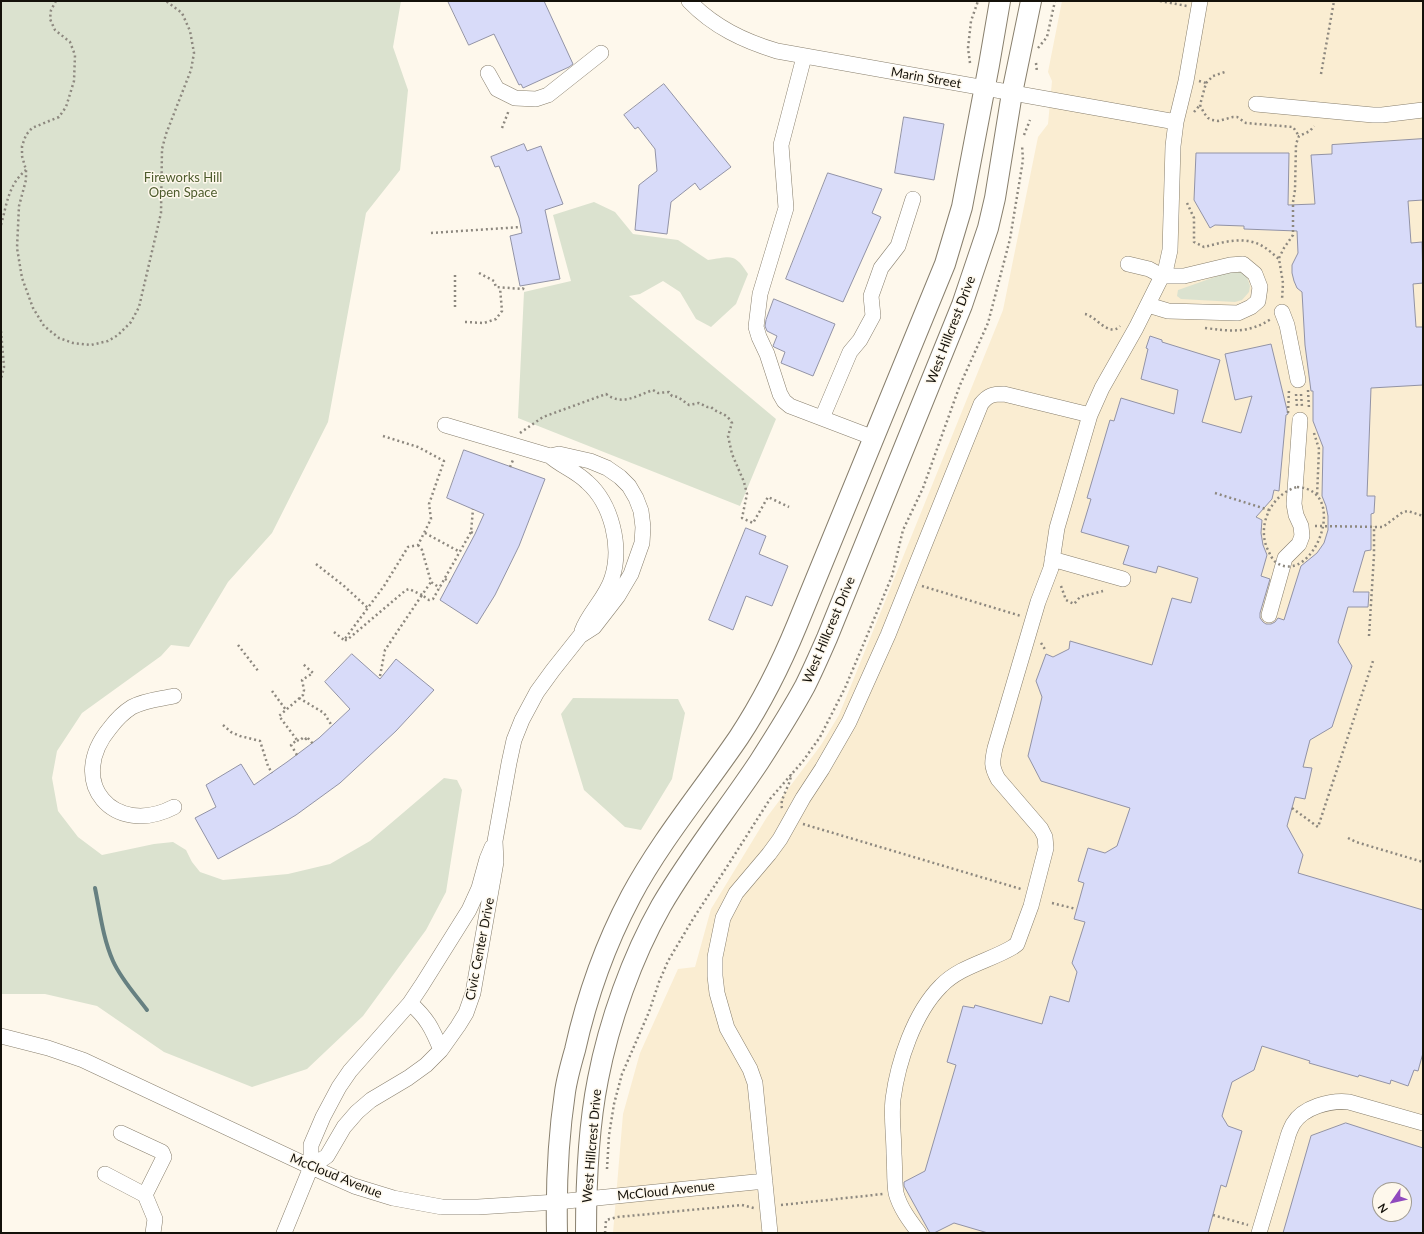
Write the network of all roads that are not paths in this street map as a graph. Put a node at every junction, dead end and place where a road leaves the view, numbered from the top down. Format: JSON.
{"nodes":[{"id":1,"x":689,"y":1,"type":"edge"},
{"id":2,"x":1000,"y":1,"type":"edge"},
{"id":3,"x":1031,"y":1,"type":"edge"},
{"id":4,"x":1194,"y":4,"type":"edge"},
{"id":5,"x":602,"y":53,"type":"dead end"},
{"id":6,"x":804,"y":57,"type":"junction"},
{"id":7,"x":488,"y":73,"type":"dead end"},
{"id":8,"x":985,"y":88,"type":"junction"},
{"id":9,"x":1012,"y":93,"type":"junction"},
{"id":10,"x":1256,"y":104,"type":"dead end"},
{"id":11,"x":1423,"y":110,"type":"edge"},
{"id":12,"x":1176,"y":122,"type":"junction"},
{"id":13,"x":913,"y":199,"type":"dead end"},
{"id":14,"x":1128,"y":264,"type":"dead end"},
{"id":15,"x":1162,"y":276,"type":"junction"},
{"id":16,"x":1148,"y":305,"type":"junction"},
{"id":17,"x":1282,"y":312,"type":"road end"},
{"id":18,"x":1298,"y":380,"type":"road end"},
{"id":19,"x":1090,"y":415,"type":"junction"},
{"id":20,"x":822,"y":418,"type":"junction"},
{"id":21,"x":1300,"y":420,"type":"road end"},
{"id":22,"x":445,"y":424,"type":"dead end"},
{"id":23,"x":874,"y":438,"type":"junction"},
{"id":24,"x":550,"y":456,"type":"junction"},
{"id":25,"x":1052,"y":559,"type":"junction"},
{"id":26,"x":1123,"y":579,"type":"dead end"},
{"id":27,"x":1269,"y":615,"type":"dead end"},
{"id":28,"x":580,"y":636,"type":"junction"},
{"id":29,"x":174,"y":696,"type":"dead end"},
{"id":30,"x":174,"y":807,"type":"dead end"},
{"id":31,"x":495,"y":841,"type":"junction"},
{"id":32,"x":410,"y":1002,"type":"junction"},
{"id":33,"x":1,"y":1036,"type":"edge"},
{"id":34,"x":441,"y":1050,"type":"junction"},
{"id":35,"x":1423,"y":1123,"type":"edge"},
{"id":36,"x":121,"y":1133,"type":"dead end"},
{"id":37,"x":311,"y":1168,"type":"junction"},
{"id":38,"x":105,"y":1174,"type":"dead end"},
{"id":39,"x":765,"y":1181,"type":"junction"},
{"id":40,"x":145,"y":1195,"type":"junction"},
{"id":41,"x":586,"y":1199,"type":"junction"},
{"id":42,"x":557,"y":1202,"type":"junction"},
{"id":43,"x":154,"y":1226,"type":"edge"},
{"id":44,"x":1254,"y":1229,"type":"edge"},
{"id":45,"x":284,"y":1233,"type":"edge"},
{"id":46,"x":557,"y":1233,"type":"edge"},
{"id":47,"x":586,"y":1233,"type":"edge"},
{"id":48,"x":770,"y":1233,"type":"edge"},
{"id":49,"x":919,"y":1233,"type":"edge"}],
"edges":[{"from":1,"to":6,"type":"street","name":"Marin Street"},
{"from":2,"to":8,"type":"main road"},
{"from":3,"to":9,"type":"main road","name":"West Hillcrest Drive"},
{"from":4,"to":12,"type":"street"},
{"from":5,"to":7,"type":"street"},
{"from":6,"to":8,"type":"street","name":"Marin Street"},
{"from":6,"to":20,"type":"street"},
{"from":8,"to":9,"type":"street","name":"Marin Street"},
{"from":8,"to":23,"type":"main road"},
{"from":9,"to":12,"type":"street","name":"Marin Street"},
{"from":9,"to":41,"type":"main road","name":"West Hillcrest Drive"},
{"from":10,"to":11,"type":"street"},
{"from":12,"to":15,"type":"street"},
{"from":13,"to":20,"type":"street"},
{"from":14,"to":15,"type":"street"},
{"from":15,"to":16,"type":"street"},
{"from":15,"to":16,"type":"street"},
{"from":16,"to":19,"type":"street"},
{"from":17,"to":18,"type":"street"},
{"from":19,"to":25,"type":"street"},
{"from":19,"to":39,"type":"street"},
{"from":20,"to":23,"type":"street"},
{"from":21,"to":27,"type":"street"},
{"from":22,"to":24,"type":"street","name":"Civic Center Drive"},
{"from":23,"to":42,"type":"main road"},
{"from":24,"to":28,"type":"street","name":"Civic Center Drive"},
{"from":24,"to":28,"type":"street","name":"Civic Center Drive"},
{"from":25,"to":26,"type":"street"},
{"from":25,"to":49,"type":"street"},
{"from":28,"to":31,"type":"street","name":"Civic Center Drive"},
{"from":29,"to":30,"type":"street"},
{"from":31,"to":32,"type":"street","name":"Civic Center Drive"},
{"from":31,"to":34,"type":"street","name":"Civic Center Drive"},
{"from":32,"to":34,"type":"street"},
{"from":32,"to":37,"type":"street","name":"Civic Center Drive"},
{"from":33,"to":37,"type":"street","name":"McCloud Avenue"},
{"from":34,"to":37,"type":"street","name":"Civic Center Drive"},
{"from":35,"to":44,"type":"street"},
{"from":36,"to":40,"type":"street"},
{"from":37,"to":42,"type":"street","name":"McCloud Avenue"},
{"from":37,"to":45,"type":"street"},
{"from":38,"to":40,"type":"street"},
{"from":39,"to":41,"type":"street","name":"McCloud Avenue"},
{"from":39,"to":48,"type":"street"},
{"from":40,"to":43,"type":"street"},
{"from":41,"to":42,"type":"street","name":"McCloud Avenue"},
{"from":41,"to":47,"type":"main road","name":"West Hillcrest Drive"},
{"from":42,"to":46,"type":"main road"}]}
